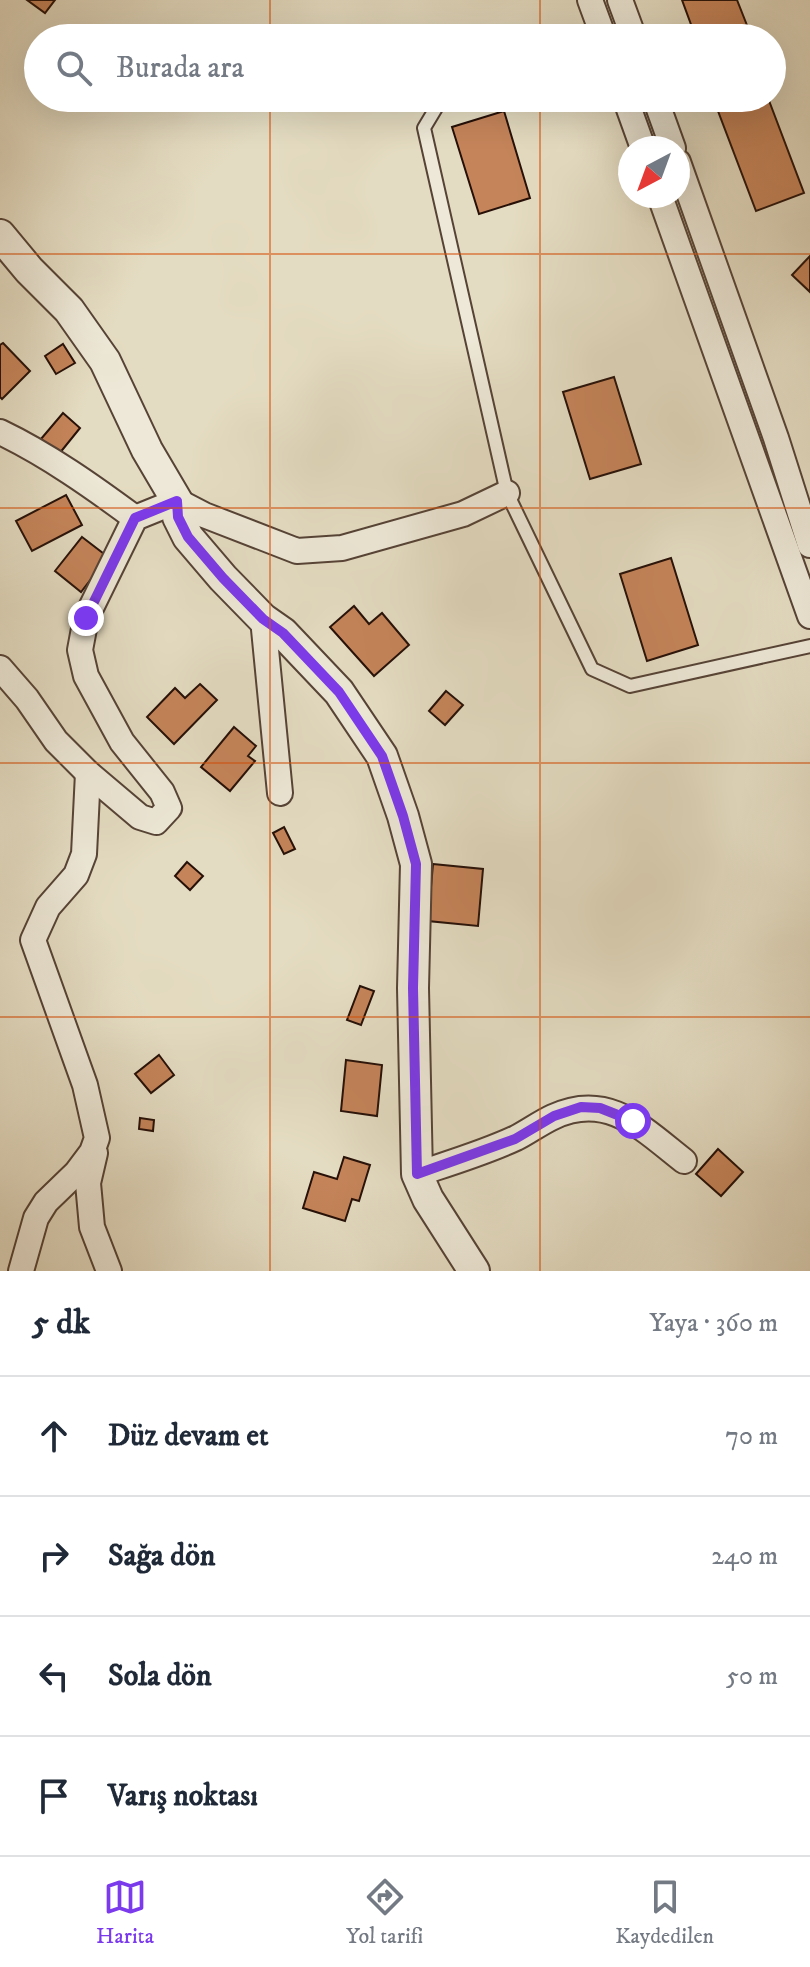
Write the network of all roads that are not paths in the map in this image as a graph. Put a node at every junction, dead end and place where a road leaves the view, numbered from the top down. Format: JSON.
{"nodes":[{"id":1,"x":590,"y":0,"type":"edge"},
{"id":2,"x":620,"y":0,"type":"edge"},
{"id":3,"x":599,"y":24,"type":"edge"},
{"id":4,"x":629,"y":24,"type":"edge"},
{"id":5,"x":434,"y":112,"type":"edge"},
{"id":6,"x":630,"y":112,"type":"edge"},
{"id":7,"x":660,"y":112,"type":"edge"},
{"id":8,"x":639,"y":136,"type":"edge"},
{"id":9,"x":669,"y":136,"type":"edge"},
{"id":10,"x":690,"y":196,"type":"edge"},
{"id":11,"x":664,"y":208,"type":"edge"},
{"id":12,"x":0,"y":235,"type":"edge"},
{"id":13,"x":0,"y":432,"type":"edge"},
{"id":14,"x":507,"y":493,"type":"junction"},
{"id":15,"x":177,"y":501,"type":"junction"},
{"id":16,"x":135,"y":518,"type":"junction"},
{"id":17,"x":810,"y":545,"type":"edge"},
{"id":18,"x":810,"y":616,"type":"edge"},
{"id":19,"x":263,"y":619,"type":"junction"},
{"id":20,"x":810,"y":646,"type":"edge"},
{"id":21,"x":0,"y":668,"type":"edge"},
{"id":22,"x":88,"y":773,"type":"junction"},
{"id":23,"x":280,"y":793,"type":"dead end"},
{"id":24,"x":97,"y":1138,"type":"junction"},
{"id":25,"x":684,"y":1161,"type":"dead end"},
{"id":26,"x":417,"y":1174,"type":"junction"},
{"id":27,"x":21,"y":1271,"type":"edge"},
{"id":28,"x":109,"y":1271,"type":"edge"},
{"id":29,"x":474,"y":1271,"type":"edge"}],
"edges":[{"from":1,"to":3,"type":"street"},
{"from":2,"to":4,"type":"street"},
{"from":5,"to":14,"type":"lane"},
{"from":6,"to":8,"type":"street"},
{"from":7,"to":9,"type":"street"},
{"from":10,"to":17,"type":"street"},
{"from":11,"to":18,"type":"street"},
{"from":12,"to":15,"type":"street"},
{"from":13,"to":16,"type":"street"},
{"from":14,"to":15,"type":"street"},
{"from":14,"to":20,"type":"lane"},
{"from":15,"to":16,"type":"street"},
{"from":15,"to":19,"type":"street"},
{"from":16,"to":22,"type":"street"},
{"from":19,"to":23,"type":"street"},
{"from":19,"to":26,"type":"street"},
{"from":21,"to":22,"type":"street"},
{"from":22,"to":24,"type":"street"},
{"from":24,"to":27,"type":"street"},
{"from":24,"to":28,"type":"street"},
{"from":25,"to":26,"type":"street"},
{"from":26,"to":29,"type":"street"}]}
